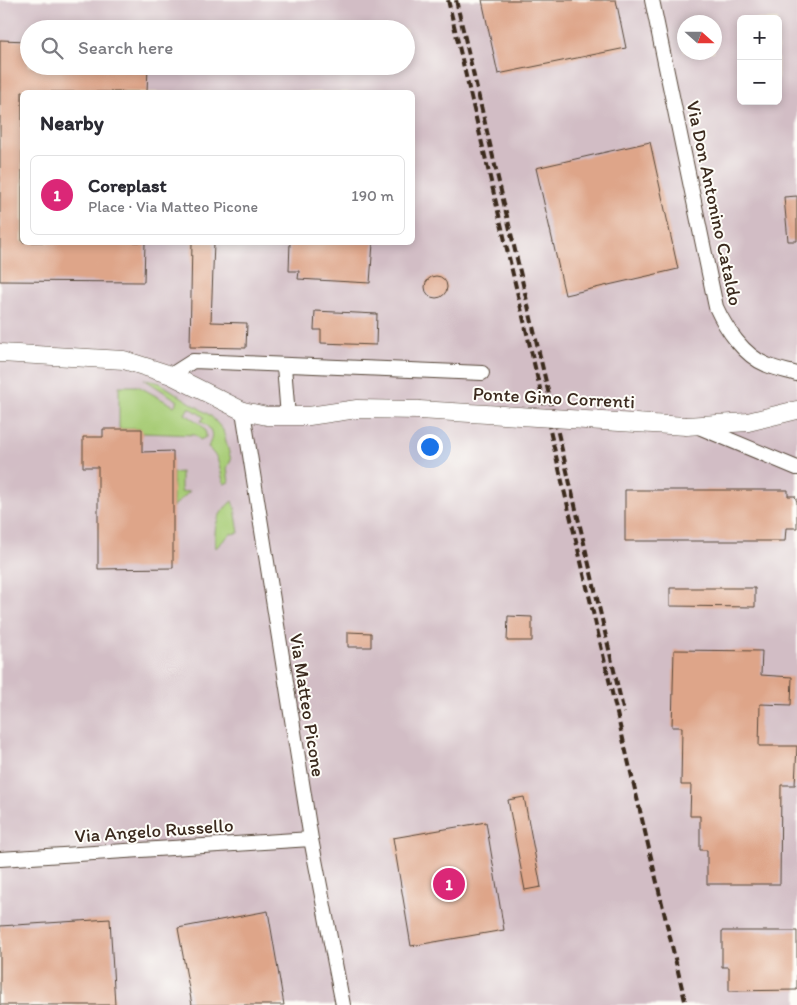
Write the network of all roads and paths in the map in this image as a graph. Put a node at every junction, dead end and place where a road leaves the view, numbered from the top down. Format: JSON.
{"nodes":[{"id":1,"x":652,"y":0,"type":"edge"},
{"id":2,"x":0,"y":353,"type":"edge"},
{"id":3,"x":284,"y":366,"type":"junction"},
{"id":4,"x":482,"y":373,"type":"dead end"},
{"id":5,"x":797,"y":374,"type":"edge"},
{"id":6,"x":171,"y":376,"type":"junction"},
{"id":7,"x":797,"y":410,"type":"edge"},
{"id":8,"x":243,"y":411,"type":"junction"},
{"id":9,"x":288,"y":417,"type":"junction"},
{"id":10,"x":693,"y":426,"type":"junction"},
{"id":11,"x":797,"y":468,"type":"edge"},
{"id":12,"x":310,"y":839,"type":"junction"},
{"id":13,"x":0,"y":859,"type":"edge"},
{"id":14,"x":342,"y":1005,"type":"edge"}],
"edges":[{"from":1,"to":5,"type":"street","name":"Via Don Antonino Cataldo"},
{"from":2,"to":6,"type":"street","name":"Ponte Gino Correnti"},
{"from":3,"to":4,"type":"street"},
{"from":3,"to":6,"type":"street"},
{"from":3,"to":9,"type":"street"},
{"from":6,"to":8,"type":"street","name":"Ponte Gino Correnti"},
{"from":7,"to":10,"type":"street","name":"Ponte Gino Correnti"},
{"from":8,"to":9,"type":"street","name":"Ponte Gino Correnti"},
{"from":8,"to":12,"type":"street","name":"Via Matteo Picone"},
{"from":9,"to":10,"type":"street","name":"Ponte Gino Correnti","bridge":true},
{"from":10,"to":11,"type":"street"},
{"from":12,"to":13,"type":"street","name":"Via Angelo Russello"},
{"from":12,"to":14,"type":"street","name":"Via Matteo Picone"}]}
